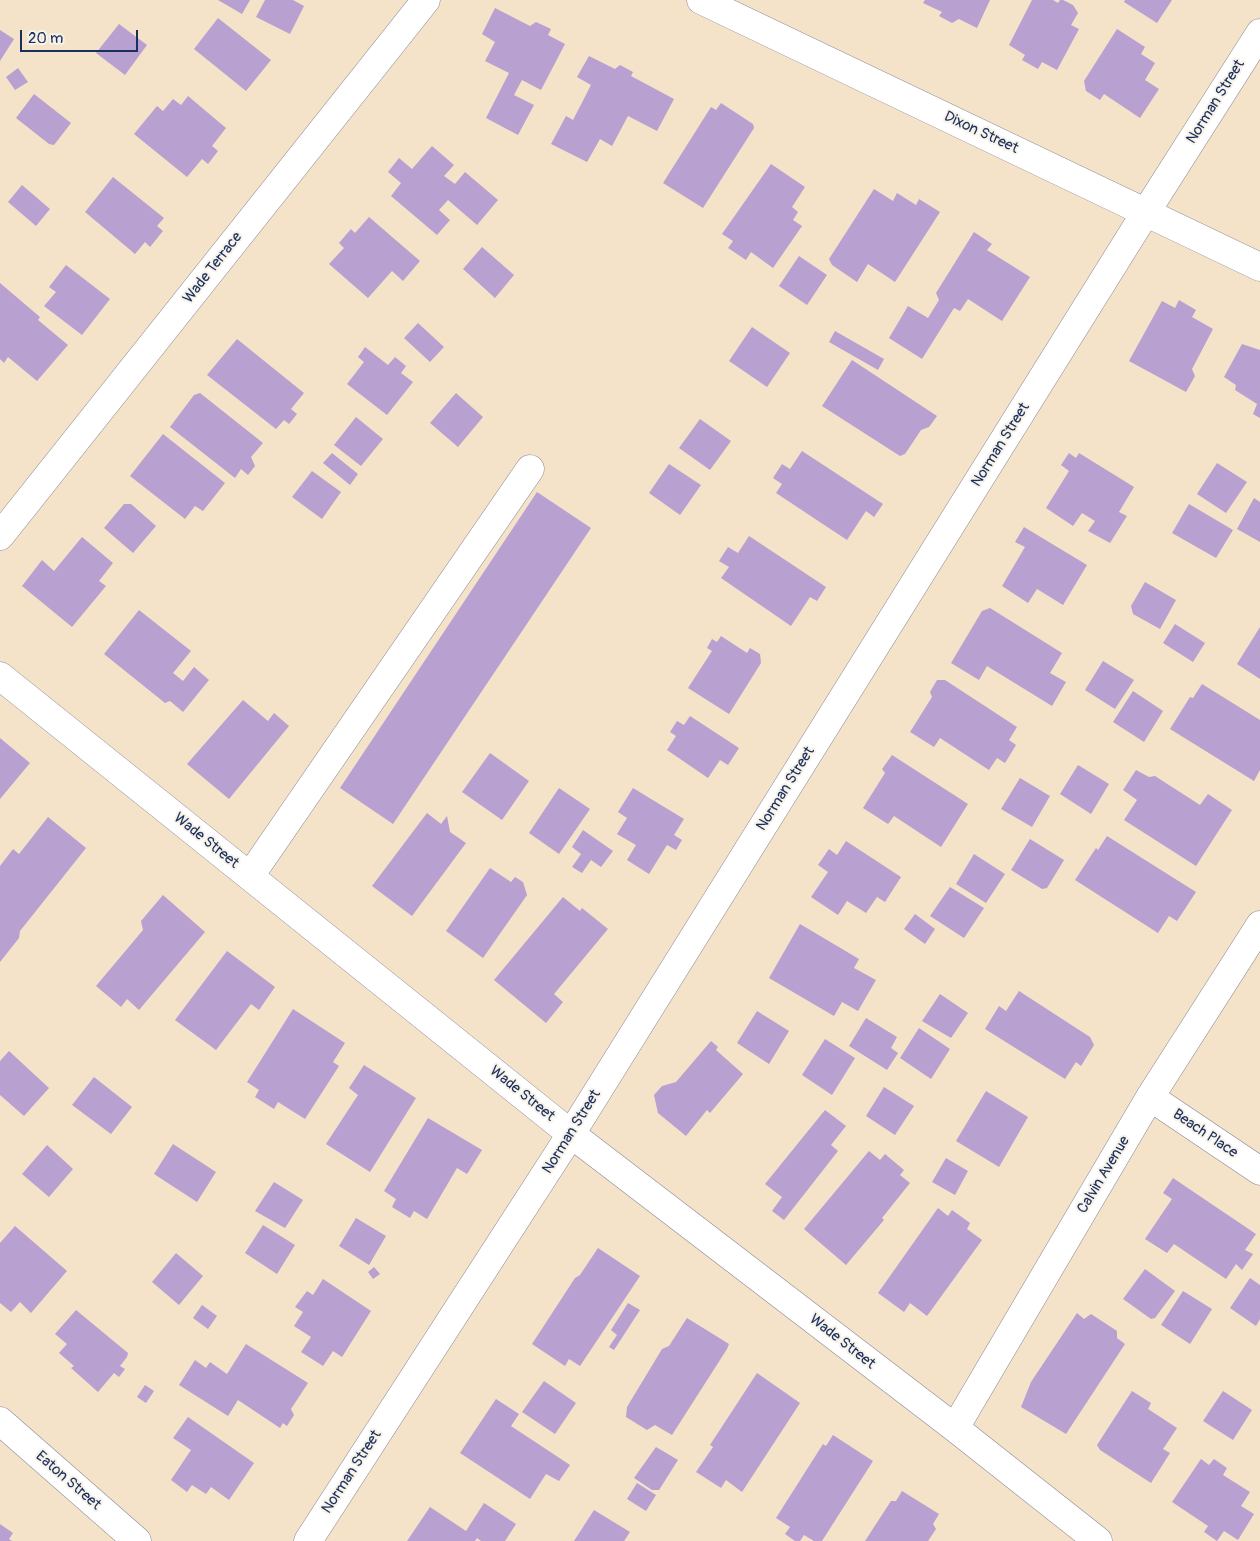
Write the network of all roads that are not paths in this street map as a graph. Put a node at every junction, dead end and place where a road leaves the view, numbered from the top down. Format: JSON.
{"nodes":[{"id":1,"x":426,"y":0,"type":"edge"},
{"id":2,"x":701,"y":0,"type":"edge"},
{"id":3,"x":1260,"y":33,"type":"edge"},
{"id":4,"x":1146,"y":212,"type":"junction"},
{"id":5,"x":1260,"y":267,"type":"edge"},
{"id":6,"x":530,"y":468,"type":"dead end"},
{"id":7,"x":0,"y":536,"type":"edge"},
{"id":8,"x":0,"y":676,"type":"edge"},
{"id":9,"x":250,"y":876,"type":"junction"},
{"id":10,"x":1260,"y":925,"type":"edge"},
{"id":11,"x":1150,"y":1097,"type":"junction"},
{"id":12,"x":571,"y":1134,"type":"junction"},
{"id":13,"x":1260,"y":1171,"type":"edge"},
{"id":14,"x":0,"y":1421,"type":"edge"},
{"id":15,"x":955,"y":1428,"type":"junction"},
{"id":16,"x":137,"y":1541,"type":"edge"},
{"id":17,"x":308,"y":1541,"type":"edge"},
{"id":18,"x":1098,"y":1541,"type":"edge"}],
"edges":[{"from":1,"to":7,"type":"street","name":"Wade Terrace"},
{"from":2,"to":4,"type":"street","name":"Dixon Street"},
{"from":3,"to":4,"type":"street","name":"Norman Street"},
{"from":4,"to":5,"type":"street","name":"Dixon Street"},
{"from":4,"to":12,"type":"street","name":"Norman Street"},
{"from":6,"to":9,"type":"street"},
{"from":8,"to":9,"type":"street","name":"Wade Street"},
{"from":9,"to":12,"type":"street","name":"Wade Street"},
{"from":10,"to":11,"type":"street","name":"Calvin Avenue"},
{"from":11,"to":13,"type":"street","name":"Beach Place"},
{"from":11,"to":15,"type":"street","name":"Calvin Avenue"},
{"from":12,"to":15,"type":"street","name":"Wade Street"},
{"from":12,"to":17,"type":"street","name":"Norman Street"},
{"from":14,"to":16,"type":"street","name":"Eaton Street"},
{"from":15,"to":18,"type":"street","name":"Wade Street"}]}
